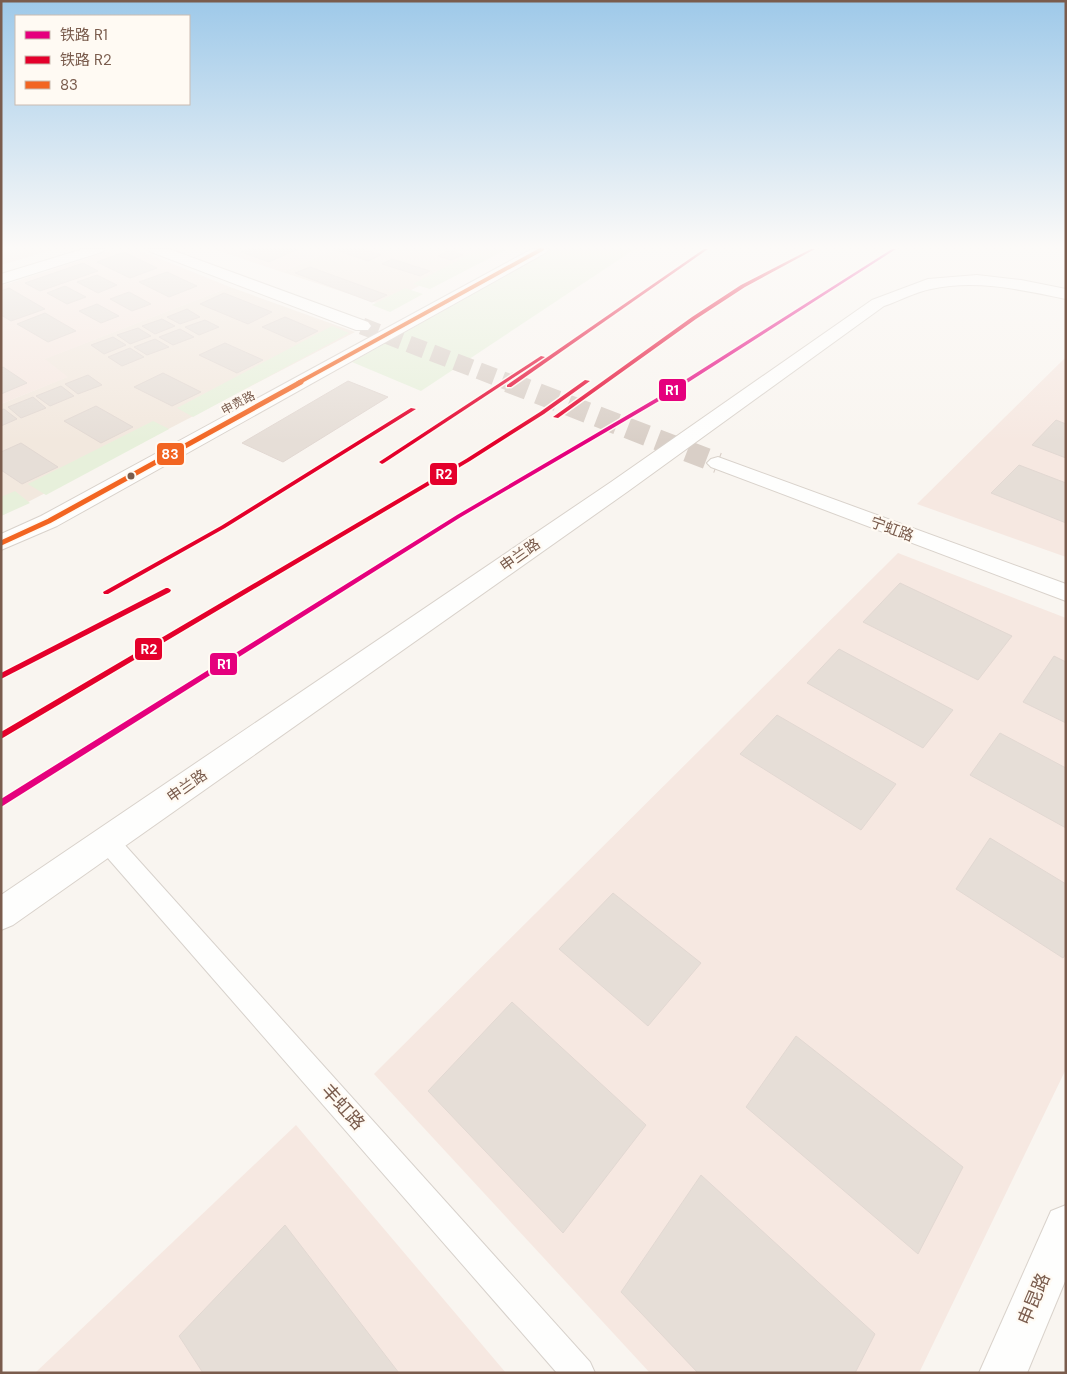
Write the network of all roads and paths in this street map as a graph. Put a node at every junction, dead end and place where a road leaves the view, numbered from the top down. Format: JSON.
{"nodes":[{"id":1,"x":336,"y":313,"type":"edge"},
{"id":2,"x":340,"y":313,"type":"edge"},
{"id":3,"x":407,"y":313,"type":"edge"},
{"id":4,"x":426,"y":313,"type":"edge"},
{"id":5,"x":865,"y":313,"type":"edge"},
{"id":6,"x":1,"y":526,"type":"edge"},
{"id":7,"x":1,"y":543,"type":"edge"},
{"id":8,"x":1066,"y":579,"type":"edge"},
{"id":9,"x":1066,"y":593,"type":"edge"},
{"id":10,"x":107,"y":841,"type":"junction"},
{"id":11,"x":1,"y":914,"type":"edge"},
{"id":12,"x":1066,"y":1226,"type":"edge"},
{"id":13,"x":579,"y":1373,"type":"edge"},
{"id":14,"x":1003,"y":1373,"type":"edge"}],
"edges":[{"from":1,"to":2,"type":"main road"},
{"from":3,"to":6,"type":"main road","name":"申贵路"},
{"from":4,"to":7,"type":"main road","name":"申贵路"},
{"from":5,"to":10,"type":"main road","name":"申兰路"},
{"from":8,"to":9,"type":"main road","name":"宁虹路"},
{"from":10,"to":11,"type":"main road","name":"申兰路"},
{"from":10,"to":13,"type":"street","name":"丰虹路"},
{"from":12,"to":14,"type":"main road","name":"申昆路"}]}
